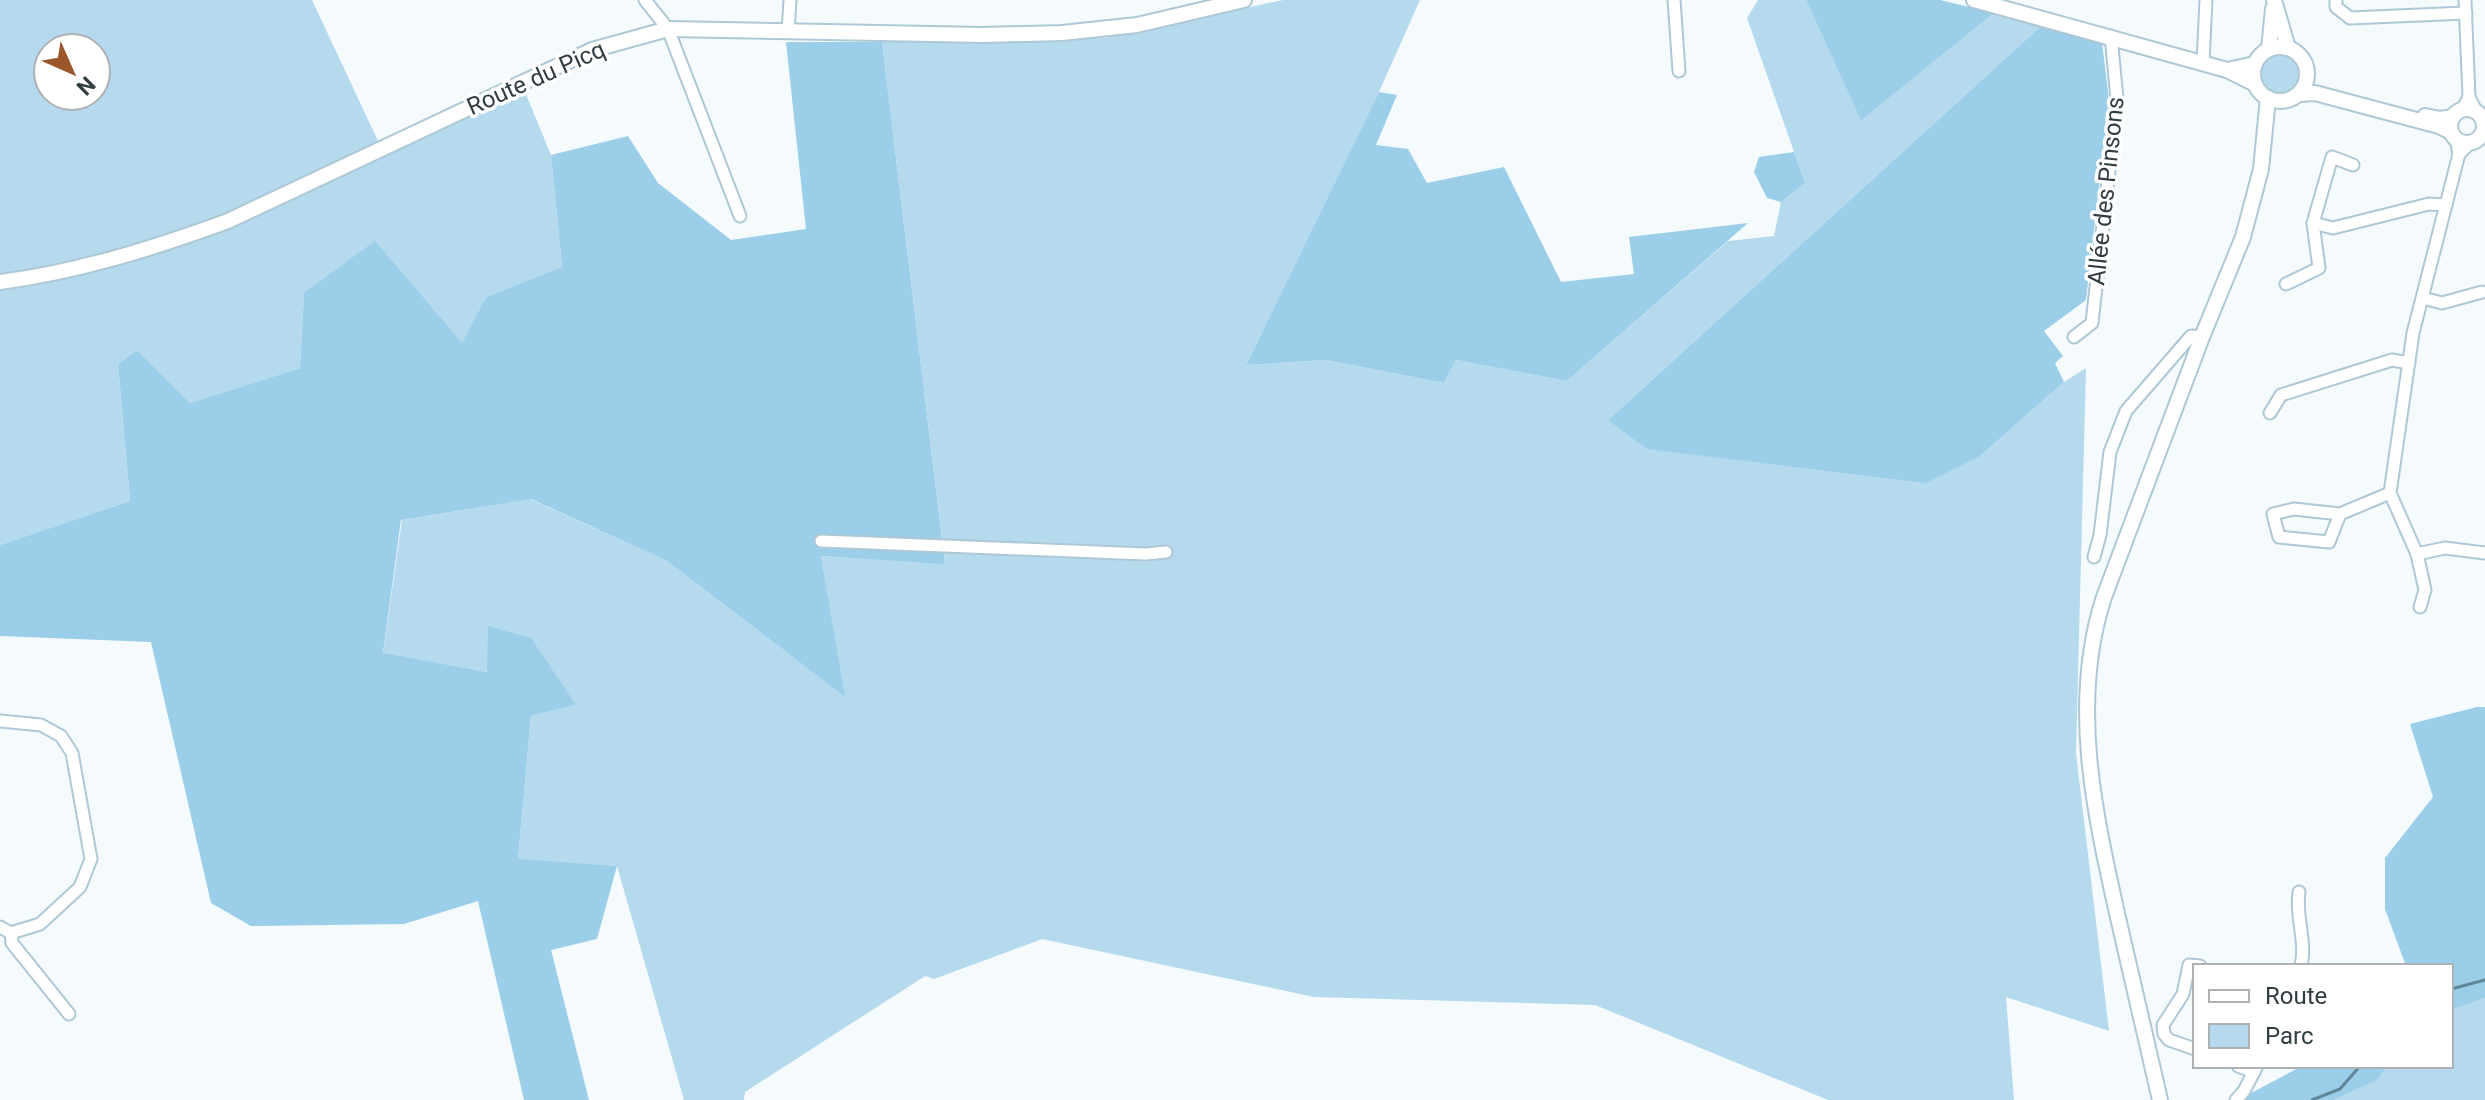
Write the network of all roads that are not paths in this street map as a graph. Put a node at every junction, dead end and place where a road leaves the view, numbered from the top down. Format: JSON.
{"nodes":[{"id":1,"x":645,"y":0,"type":"edge"},
{"id":2,"x":790,"y":0,"type":"edge"},
{"id":3,"x":1244,"y":0,"type":"edge"},
{"id":4,"x":1674,"y":0,"type":"edge"},
{"id":5,"x":1974,"y":0,"type":"edge"},
{"id":6,"x":2206,"y":0,"type":"edge"},
{"id":7,"x":2274,"y":0,"type":"edge"},
{"id":8,"x":2336,"y":0,"type":"edge"},
{"id":9,"x":2466,"y":6,"type":"edge"},
{"id":10,"x":668,"y":29,"type":"junction"},
{"id":11,"x":788,"y":32,"type":"junction"},
{"id":12,"x":2111,"y":36,"type":"junction"},
{"id":13,"x":2288,"y":48,"type":"junction"},
{"id":14,"x":2269,"y":49,"type":"junction"},
{"id":15,"x":2203,"y":63,"type":"junction"},
{"id":16,"x":2255,"y":64,"type":"junction"},
{"id":17,"x":2227,"y":70,"type":"junction"},
{"id":18,"x":2307,"y":70,"type":"junction"},
{"id":19,"x":1679,"y":71,"type":"dead end"},
{"id":20,"x":2255,"y":84,"type":"junction"},
{"id":21,"x":2292,"y":97,"type":"junction"},
{"id":22,"x":2268,"y":98,"type":"junction"},
{"id":23,"x":2470,"y":124,"type":"edge"},
{"id":24,"x":2266,"y":139,"type":"junction"},
{"id":25,"x":2353,"y":165,"type":"dead end"},
{"id":26,"x":2446,"y":205,"type":"junction"},
{"id":27,"x":740,"y":216,"type":"dead end"},
{"id":28,"x":2313,"y":223,"type":"junction"},
{"id":29,"x":0,"y":282,"type":"edge"},
{"id":30,"x":2286,"y":284,"type":"dead end"},
{"id":31,"x":2482,"y":292,"type":"dead end"},
{"id":32,"x":2423,"y":298,"type":"junction"},
{"id":33,"x":2074,"y":337,"type":"dead end"},
{"id":34,"x":2202,"y":337,"type":"junction"},
{"id":35,"x":2409,"y":363,"type":"junction"},
{"id":36,"x":2270,"y":413,"type":"dead end"},
{"id":37,"x":2390,"y":493,"type":"junction"},
{"id":38,"x":2340,"y":514,"type":"junction"},
{"id":39,"x":2100,"y":535,"type":"junction"},
{"id":40,"x":821,"y":541,"type":"dead end"},
{"id":41,"x":2121,"y":550,"type":"junction"},
{"id":42,"x":1166,"y":552,"type":"dead end"},
{"id":43,"x":2485,"y":553,"type":"edge"},
{"id":44,"x":2417,"y":554,"type":"junction"},
{"id":45,"x":2094,"y":557,"type":"dead end"},
{"id":46,"x":2420,"y":607,"type":"dead end"},
{"id":47,"x":0,"y":721,"type":"edge"},
{"id":48,"x":2299,"y":892,"type":"dead end"},
{"id":49,"x":0,"y":927,"type":"edge"},
{"id":50,"x":11,"y":933,"type":"junction"},
{"id":51,"x":2301,"y":964,"type":"edge"},
{"id":52,"x":2193,"y":965,"type":"edge"},
{"id":53,"x":69,"y":1014,"type":"dead end"},
{"id":54,"x":2193,"y":1048,"type":"edge"},
{"id":55,"x":2255,"y":1069,"type":"edge"},
{"id":56,"x":2160,"y":1100,"type":"edge"},
{"id":57,"x":2236,"y":1100,"type":"edge"}],
"edges":[{"from":1,"to":10,"type":"street"},
{"from":2,"to":11,"type":"street"},
{"from":3,"to":11,"type":"main road","name":"Route du Picq"},
{"from":4,"to":19,"type":"street"},
{"from":5,"to":12,"type":"main road"},
{"from":6,"to":15,"type":"street"},
{"from":7,"to":13,"type":"main road"},
{"from":7,"to":14,"type":"main road"},
{"from":8,"to":9,"type":"street"},
{"from":9,"to":23,"type":"street"},
{"from":10,"to":11,"type":"main road","name":"Route du Picq"},
{"from":10,"to":27,"type":"street"},
{"from":10,"to":29,"type":"main road","name":"Route du Picq"},
{"from":12,"to":15,"type":"main road"},
{"from":12,"to":33,"type":"street","name":"Allée des Pinsons"},
{"from":13,"to":14,"type":"main road"},
{"from":13,"to":18,"type":"main road"},
{"from":14,"to":16,"type":"main road"},
{"from":15,"to":17,"type":"main road"},
{"from":16,"to":17,"type":"main road"},
{"from":16,"to":20,"type":"main road"},
{"from":17,"to":20,"type":"main road"},
{"from":18,"to":21,"type":"main road"},
{"from":18,"to":23,"type":"main road"},
{"from":20,"to":22,"type":"main road"},
{"from":21,"to":22,"type":"main road"},
{"from":21,"to":23,"type":"main road"},
{"from":21,"to":24,"type":"main road"},
{"from":22,"to":24,"type":"main road"},
{"from":23,"to":26,"type":"street"},
{"from":24,"to":34,"type":"main road"},
{"from":25,"to":28,"type":"street"},
{"from":26,"to":28,"type":"street"},
{"from":26,"to":32,"type":"street"},
{"from":28,"to":30,"type":"street"},
{"from":31,"to":32,"type":"street"},
{"from":32,"to":35,"type":"street"},
{"from":34,"to":39,"type":"street"},
{"from":34,"to":41,"type":"main road"},
{"from":35,"to":36,"type":"street"},
{"from":35,"to":37,"type":"street"},
{"from":37,"to":38,"type":"street"},
{"from":37,"to":44,"type":"street"},
{"from":38,"to":38,"type":"street"},
{"from":39,"to":41,"type":"street"},
{"from":39,"to":45,"type":"street"},
{"from":40,"to":42,"type":"street"},
{"from":41,"to":56,"type":"main road"},
{"from":43,"to":44,"type":"street"},
{"from":44,"to":46,"type":"street"},
{"from":47,"to":50,"type":"street"},
{"from":48,"to":51,"type":"street"},
{"from":49,"to":50,"type":"street"},
{"from":50,"to":53,"type":"street"},
{"from":52,"to":54,"type":"street"},
{"from":55,"to":57,"type":"street"}]}
